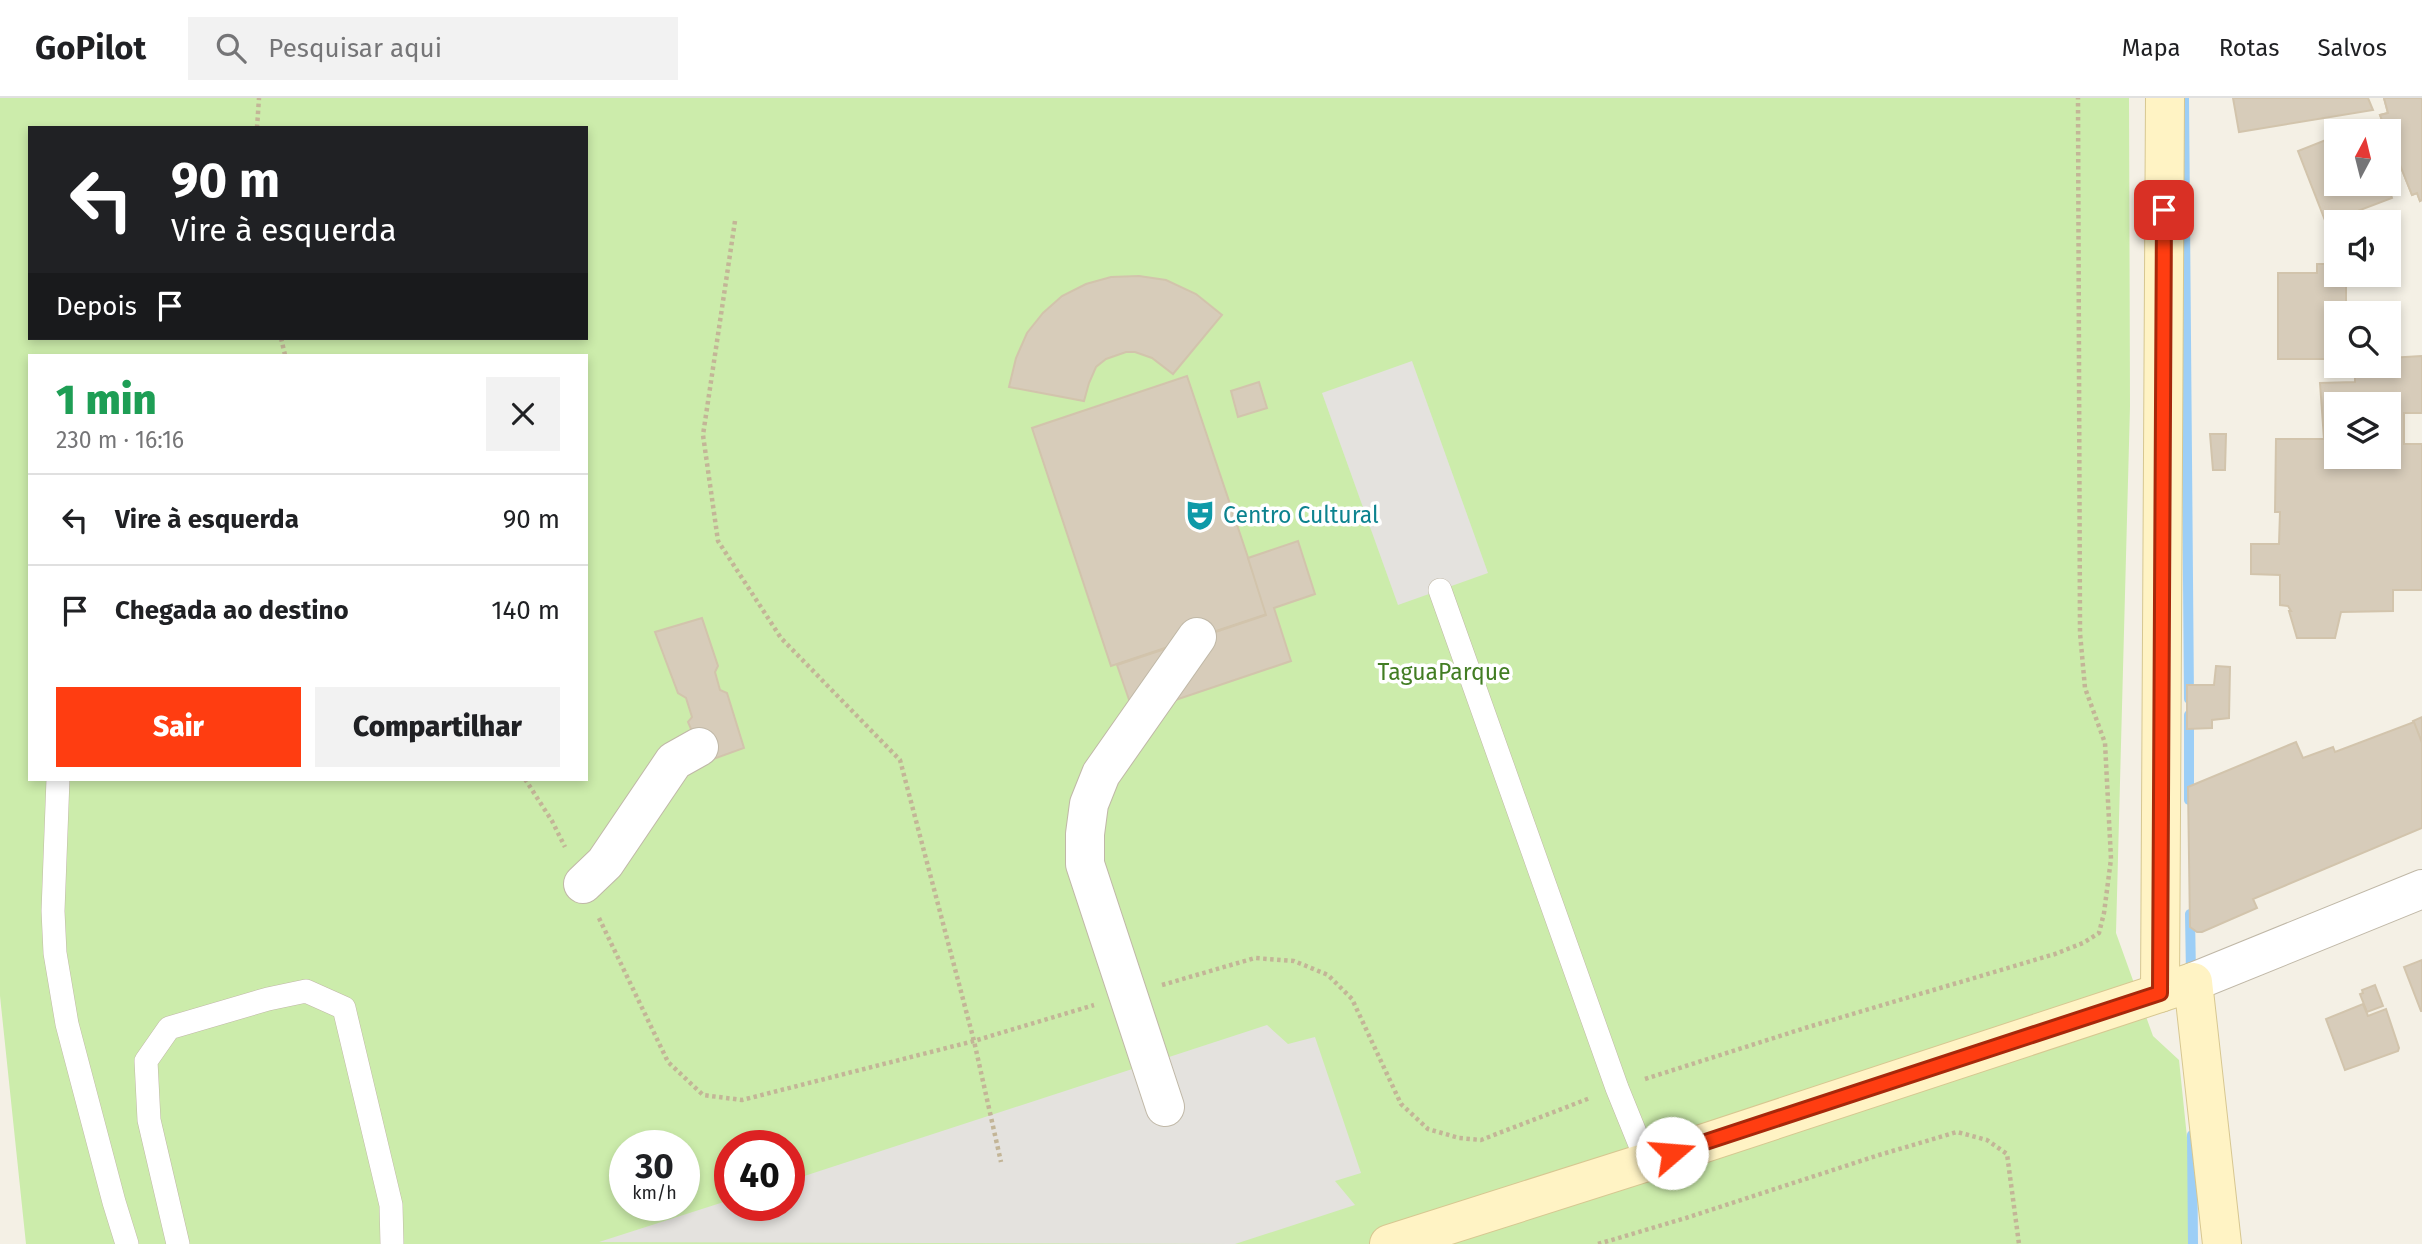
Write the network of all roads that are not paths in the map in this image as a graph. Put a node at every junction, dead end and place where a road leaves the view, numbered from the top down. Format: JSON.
{"nodes":[{"id":1,"x":2165,"y":98,"type":"edge"},
{"id":2,"x":1440,"y":590,"type":"dead end"},
{"id":3,"x":1197,"y":637,"type":"dead end"},
{"id":4,"x":699,"y":747,"type":"dead end"},
{"id":5,"x":58,"y":781,"type":"edge"},
{"id":6,"x":583,"y":884,"type":"road end"},
{"id":7,"x":2422,"y":889,"type":"edge"},
{"id":8,"x":2176,"y":987,"type":"junction"},
{"id":9,"x":1165,"y":1107,"type":"dead end"},
{"id":10,"x":1647,"y":1162,"type":"junction"},
{"id":11,"x":127,"y":1244,"type":"edge"},
{"id":12,"x":178,"y":1244,"type":"edge"},
{"id":13,"x":392,"y":1244,"type":"edge"},
{"id":14,"x":1389,"y":1244,"type":"edge"},
{"id":15,"x":2222,"y":1244,"type":"edge"}],
"edges":[{"from":1,"to":8,"type":"street"},
{"from":2,"to":10,"type":"lane"},
{"from":3,"to":9,"type":"street"},
{"from":4,"to":6,"type":"street"},
{"from":5,"to":11,"type":"lane"},
{"from":7,"to":8,"type":"street"},
{"from":8,"to":10,"type":"street"},
{"from":8,"to":15,"type":"street"},
{"from":10,"to":14,"type":"street"},
{"from":12,"to":13,"type":"lane"}]}
